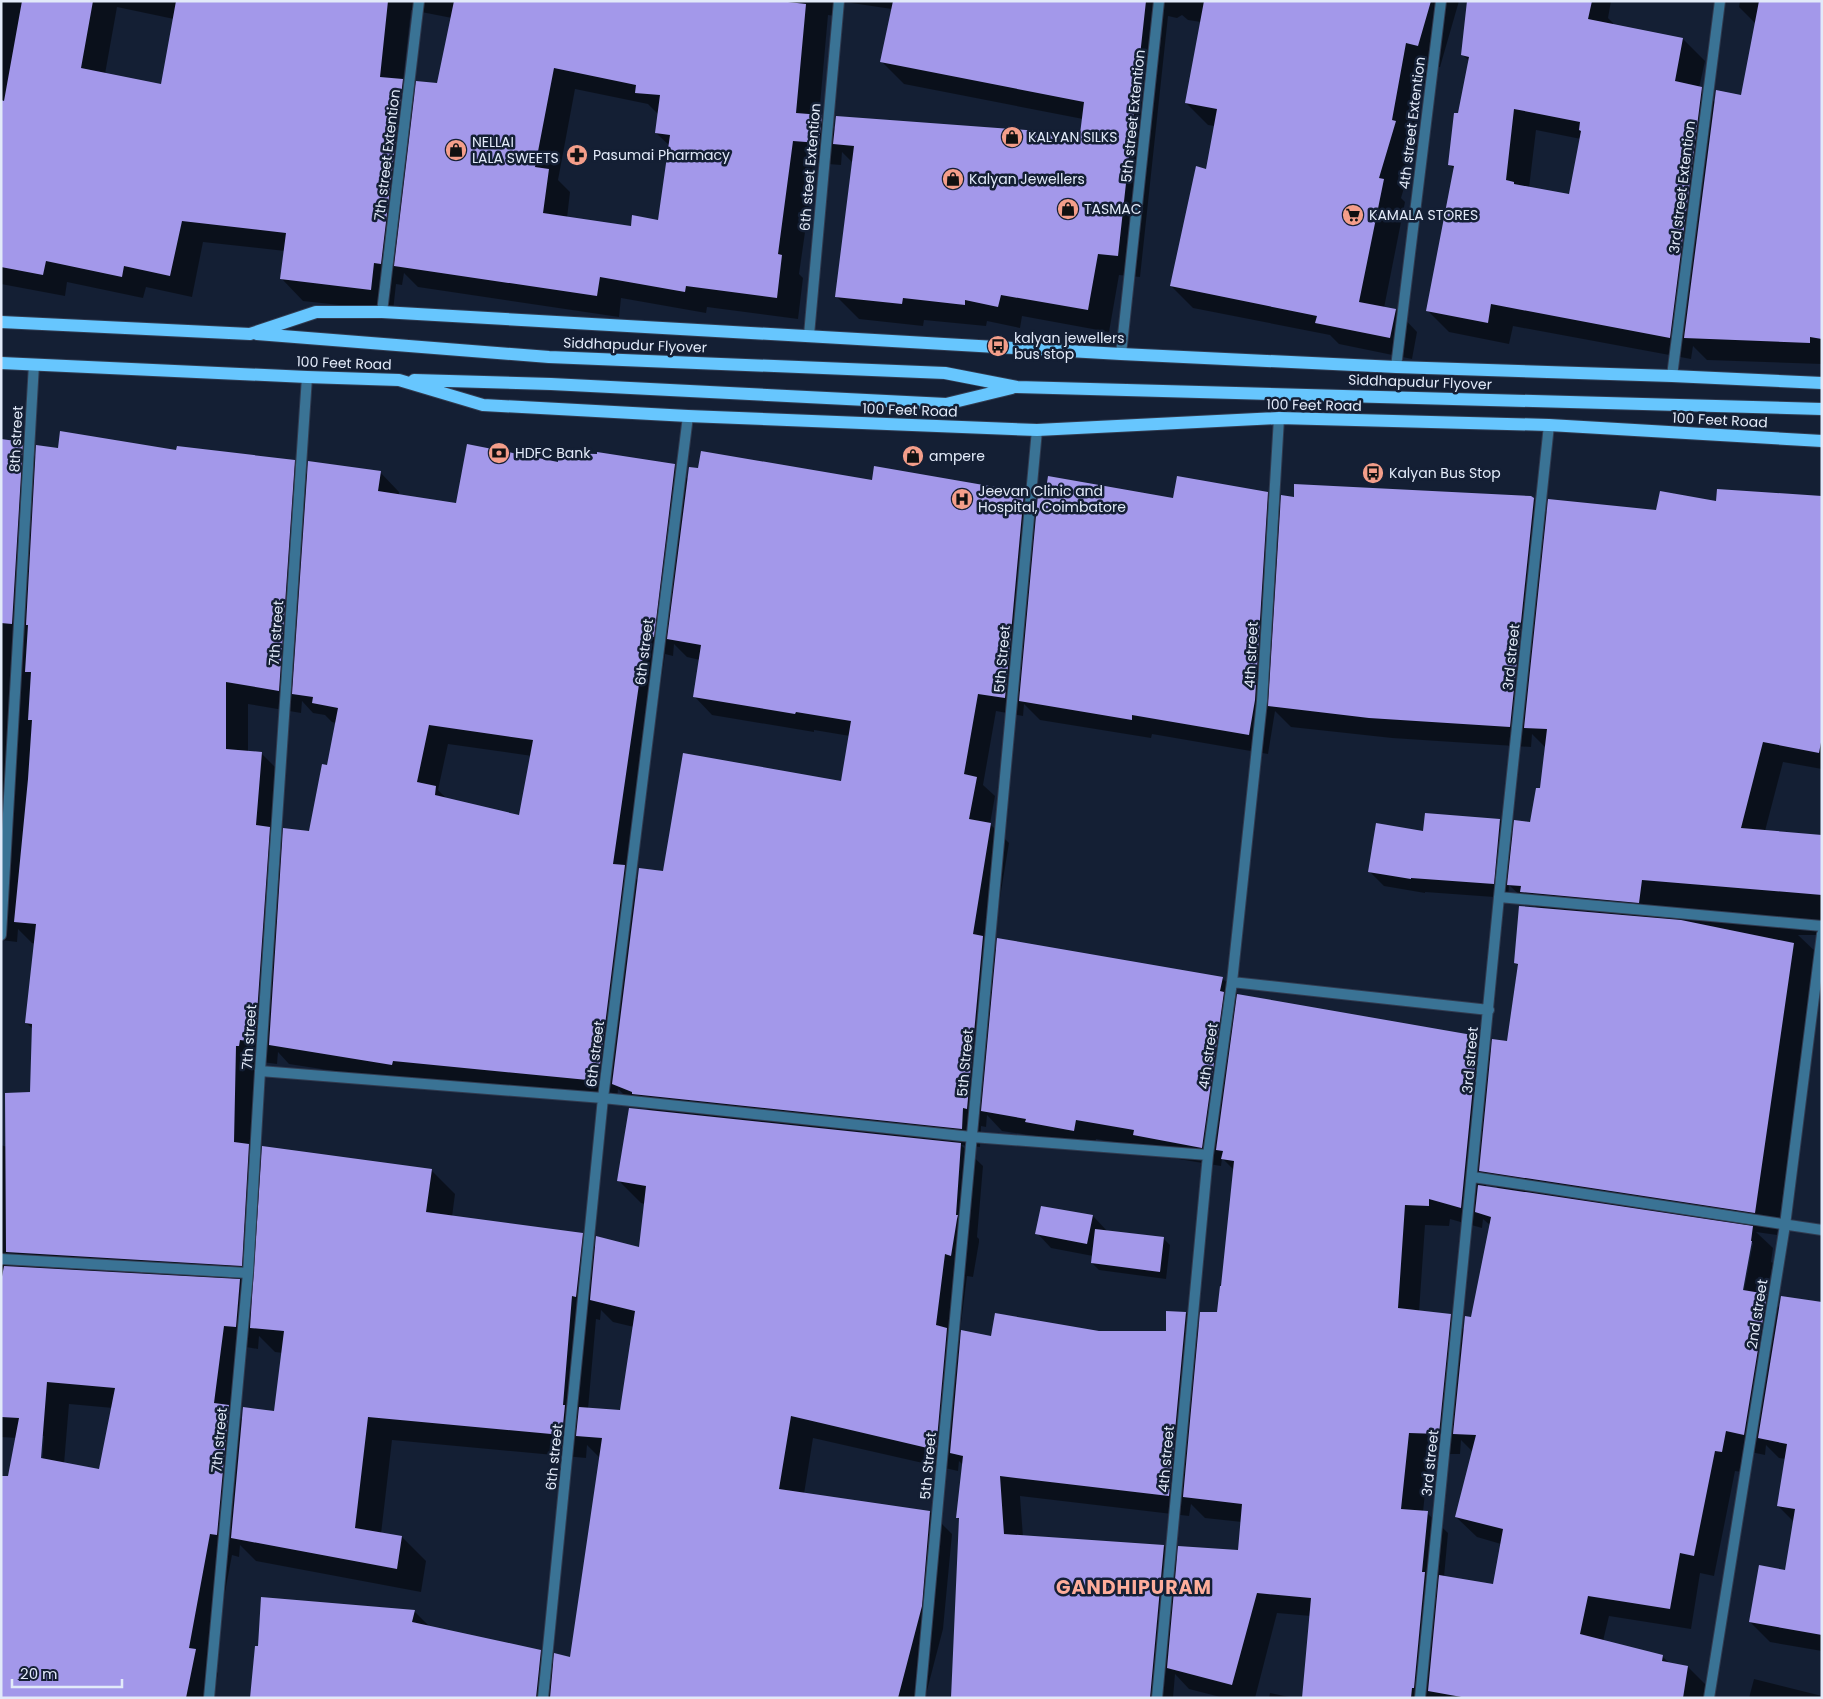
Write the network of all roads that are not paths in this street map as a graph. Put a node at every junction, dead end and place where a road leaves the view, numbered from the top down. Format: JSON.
{"nodes":[{"id":1,"x":419,"y":1,"type":"edge"},
{"id":2,"x":839,"y":1,"type":"edge"},
{"id":3,"x":1159,"y":1,"type":"edge"},
{"id":4,"x":1441,"y":1,"type":"edge"},
{"id":5,"x":1720,"y":1,"type":"edge"},
{"id":6,"x":382,"y":312,"type":"junction"},
{"id":7,"x":1,"y":322,"type":"edge"},
{"id":8,"x":250,"y":334,"type":"junction"},
{"id":9,"x":809,"y":335,"type":"junction"},
{"id":10,"x":1121,"y":354,"type":"junction"},
{"id":11,"x":1,"y":363,"type":"edge"},
{"id":12,"x":34,"y":364,"type":"junction"},
{"id":13,"x":1396,"y":367,"type":"junction"},
{"id":14,"x":1672,"y":376,"type":"junction"},
{"id":15,"x":307,"y":377,"type":"junction"},
{"id":16,"x":399,"y":380,"type":"junction"},
{"id":17,"x":1822,"y":383,"type":"edge"},
{"id":18,"x":1017,"y":387,"type":"junction"},
{"id":19,"x":1822,"y":409,"type":"edge"},
{"id":20,"x":688,"y":416,"type":"junction"},
{"id":21,"x":1279,"y":418,"type":"junction"},
{"id":22,"x":1549,"y":425,"type":"junction"},
{"id":23,"x":1037,"y":430,"type":"junction"},
{"id":24,"x":1822,"y":441,"type":"edge"},
{"id":25,"x":1499,"y":897,"type":"junction"},
{"id":26,"x":1822,"y":926,"type":"edge"},
{"id":27,"x":1,"y":934,"type":"edge"},
{"id":28,"x":1822,"y":934,"type":"edge"},
{"id":29,"x":1232,"y":982,"type":"junction"},
{"id":30,"x":1489,"y":1010,"type":"junction"},
{"id":31,"x":260,"y":1071,"type":"junction"},
{"id":32,"x":603,"y":1098,"type":"junction"},
{"id":33,"x":972,"y":1137,"type":"junction"},
{"id":34,"x":1208,"y":1155,"type":"junction"},
{"id":35,"x":1473,"y":1177,"type":"junction"},
{"id":36,"x":1785,"y":1225,"type":"junction"},
{"id":37,"x":1822,"y":1230,"type":"edge"},
{"id":38,"x":1,"y":1259,"type":"edge"},
{"id":39,"x":248,"y":1273,"type":"junction"},
{"id":40,"x":209,"y":1698,"type":"edge"},
{"id":41,"x":544,"y":1698,"type":"edge"},
{"id":42,"x":920,"y":1698,"type":"edge"},
{"id":43,"x":1157,"y":1698,"type":"edge"},
{"id":44,"x":1420,"y":1698,"type":"edge"},
{"id":45,"x":1709,"y":1698,"type":"edge"}],
"edges":[{"from":1,"to":6,"type":"street","name":"7th street Extention"},
{"from":2,"to":9,"type":"street","name":"6th steet Extention"},
{"from":3,"to":10,"type":"street","name":"5th street Extention"},
{"from":4,"to":13,"type":"street","name":"4th street Extention"},
{"from":5,"to":14,"type":"street","name":"3rd street Extention"},
{"from":6,"to":8,"type":"main road"},
{"from":6,"to":9,"type":"main road"},
{"from":7,"to":8,"type":"main road"},
{"from":8,"to":18,"type":"main road","name":"Siddhapudur Flyover"},
{"from":9,"to":10,"type":"main road"},
{"from":10,"to":13,"type":"main road"},
{"from":11,"to":12,"type":"main road","name":"100 Feet Road"},
{"from":12,"to":15,"type":"main road","name":"100 Feet Road"},
{"from":12,"to":27,"type":"street","name":"8th street"},
{"from":13,"to":14,"type":"main road"},
{"from":14,"to":17,"type":"main road"},
{"from":15,"to":16,"type":"main road","name":"100 Feet Road"},
{"from":15,"to":31,"type":"street","name":"7th street"},
{"from":16,"to":18,"type":"main road","name":"Siddhapudur Flyover"},
{"from":16,"to":20,"type":"main road","name":"100 Feet Road"},
{"from":18,"to":19,"type":"main road","name":"Siddhapudur Flyover"},
{"from":20,"to":23,"type":"main road","name":"100 Feet Road"},
{"from":20,"to":32,"type":"street","name":"6th street"},
{"from":21,"to":22,"type":"main road","name":"100 Feet Road"},
{"from":21,"to":23,"type":"main road","name":"100 Feet Road"},
{"from":21,"to":29,"type":"street","name":"4th street"},
{"from":22,"to":24,"type":"main road","name":"100 Feet Road"},
{"from":22,"to":25,"type":"street","name":"3rd street"},
{"from":23,"to":33,"type":"street","name":"5th Street"},
{"from":25,"to":26,"type":"street"},
{"from":25,"to":30,"type":"street","name":"3rd street"},
{"from":28,"to":36,"type":"street","name":"2nd street"},
{"from":29,"to":30,"type":"street"},
{"from":29,"to":34,"type":"street","name":"4th street"},
{"from":30,"to":35,"type":"street","name":"3rd street"},
{"from":31,"to":32,"type":"street"},
{"from":31,"to":39,"type":"street","name":"7th street"},
{"from":32,"to":33,"type":"street"},
{"from":32,"to":41,"type":"street","name":"6th street"},
{"from":33,"to":34,"type":"street"},
{"from":33,"to":42,"type":"street","name":"5th Street"},
{"from":34,"to":43,"type":"street","name":"4th street"},
{"from":35,"to":36,"type":"street"},
{"from":35,"to":44,"type":"street","name":"3rd street"},
{"from":36,"to":37,"type":"street"},
{"from":36,"to":45,"type":"street","name":"2nd street"},
{"from":38,"to":39,"type":"street"},
{"from":39,"to":40,"type":"street","name":"7th street"}]}
